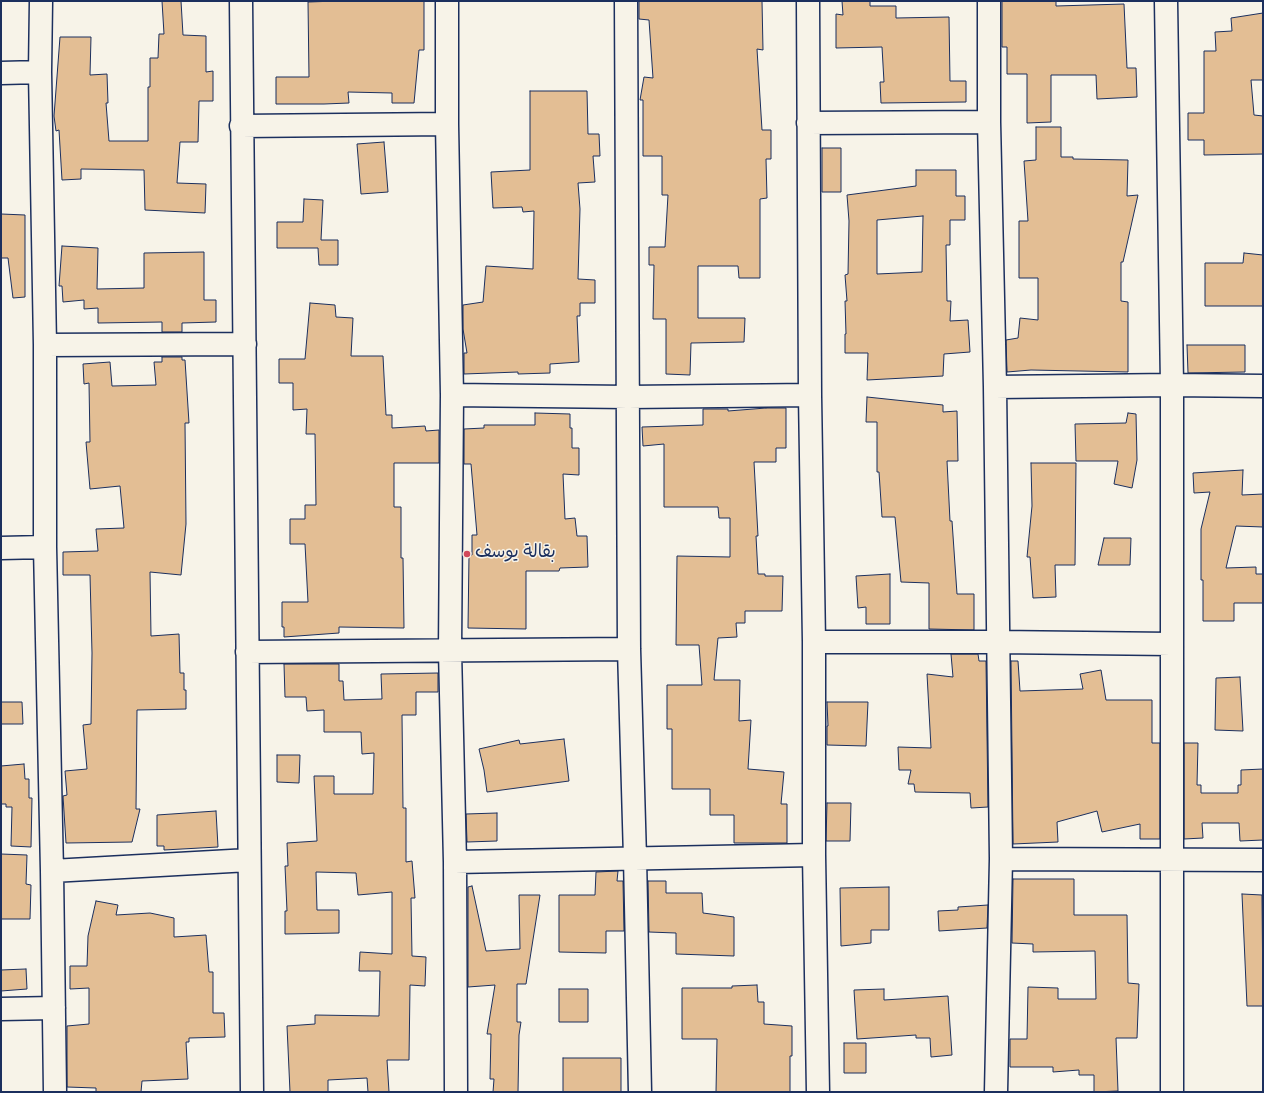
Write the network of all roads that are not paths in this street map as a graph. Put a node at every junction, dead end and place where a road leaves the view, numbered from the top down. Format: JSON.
{"nodes":[{"id":1,"x":41,"y":1,"type":"edge"},
{"id":2,"x":241,"y":1,"type":"edge"},
{"id":3,"x":447,"y":1,"type":"edge"},
{"id":4,"x":626,"y":1,"type":"edge"},
{"id":5,"x":808,"y":1,"type":"edge"},
{"id":6,"x":990,"y":1,"type":"edge"},
{"id":7,"x":1166,"y":1,"type":"edge"},
{"id":8,"x":40,"y":72,"type":"junction"},
{"id":9,"x":1,"y":73,"type":"edge"},
{"id":10,"x":989,"y":122,"type":"junction"},
{"id":11,"x":808,"y":123,"type":"junction"},
{"id":12,"x":447,"y":124,"type":"junction"},
{"id":13,"x":241,"y":126,"type":"junction"},
{"id":14,"x":245,"y":344,"type":"junction"},
{"id":15,"x":45,"y":345,"type":"junction"},
{"id":16,"x":1172,"y":385,"type":"junction"},
{"id":17,"x":1263,"y":386,"type":"edge"},
{"id":18,"x":995,"y":387,"type":"junction"},
{"id":19,"x":810,"y":395,"type":"junction"},
{"id":20,"x":452,"y":396,"type":"junction"},
{"id":21,"x":628,"y":397,"type":"junction"},
{"id":22,"x":45,"y":547,"type":"junction"},
{"id":23,"x":1,"y":548,"type":"edge"},
{"id":24,"x":814,"y":642,"type":"junction"},
{"id":25,"x":998,"y":642,"type":"junction"},
{"id":26,"x":1171,"y":644,"type":"junction"},
{"id":27,"x":629,"y":649,"type":"junction"},
{"id":28,"x":450,"y":651,"type":"junction"},
{"id":29,"x":247,"y":652,"type":"junction"},
{"id":30,"x":814,"y":854,"type":"junction"},
{"id":31,"x":635,"y":858,"type":"junction"},
{"id":32,"x":1000,"y":859,"type":"junction"},
{"id":33,"x":250,"y":860,"type":"junction"},
{"id":34,"x":1263,"y":860,"type":"edge"},
{"id":35,"x":1171,"y":861,"type":"junction"},
{"id":36,"x":456,"y":862,"type":"junction"},
{"id":37,"x":52,"y":871,"type":"junction"},
{"id":38,"x":54,"y":1008,"type":"junction"},
{"id":39,"x":1,"y":1009,"type":"edge"},
{"id":40,"x":55,"y":1092,"type":"edge"},
{"id":41,"x":252,"y":1092,"type":"edge"},
{"id":42,"x":456,"y":1092,"type":"edge"},
{"id":43,"x":640,"y":1092,"type":"edge"},
{"id":44,"x":818,"y":1092,"type":"edge"},
{"id":45,"x":996,"y":1092,"type":"edge"},
{"id":46,"x":1172,"y":1092,"type":"edge"}],
"edges":[{"from":1,"to":8,"type":"street"},
{"from":2,"to":13,"type":"street"},
{"from":3,"to":12,"type":"street"},
{"from":4,"to":21,"type":"street"},
{"from":5,"to":11,"type":"street"},
{"from":6,"to":10,"type":"street"},
{"from":7,"to":16,"type":"street"},
{"from":8,"to":9,"type":"street"},
{"from":8,"to":15,"type":"street"},
{"from":10,"to":11,"type":"street"},
{"from":10,"to":18,"type":"street"},
{"from":11,"to":19,"type":"street"},
{"from":12,"to":13,"type":"street"},
{"from":12,"to":20,"type":"street"},
{"from":13,"to":14,"type":"street"},
{"from":14,"to":15,"type":"street"},
{"from":14,"to":29,"type":"street"},
{"from":15,"to":22,"type":"street"},
{"from":16,"to":17,"type":"street"},
{"from":16,"to":18,"type":"street"},
{"from":16,"to":26,"type":"street"},
{"from":18,"to":25,"type":"street"},
{"from":19,"to":21,"type":"street"},
{"from":19,"to":24,"type":"street"},
{"from":20,"to":21,"type":"street"},
{"from":20,"to":28,"type":"street"},
{"from":21,"to":27,"type":"street"},
{"from":22,"to":23,"type":"street"},
{"from":22,"to":37,"type":"street"},
{"from":24,"to":25,"type":"street"},
{"from":24,"to":30,"type":"street"},
{"from":25,"to":26,"type":"street"},
{"from":25,"to":32,"type":"street"},
{"from":26,"to":35,"type":"street"},
{"from":27,"to":28,"type":"street"},
{"from":27,"to":31,"type":"street"},
{"from":28,"to":29,"type":"street"},
{"from":28,"to":36,"type":"street"},
{"from":29,"to":33,"type":"street"},
{"from":30,"to":31,"type":"street"},
{"from":30,"to":44,"type":"street"},
{"from":31,"to":36,"type":"street"},
{"from":31,"to":43,"type":"street"},
{"from":32,"to":35,"type":"street"},
{"from":32,"to":45,"type":"street"},
{"from":33,"to":37,"type":"street"},
{"from":33,"to":41,"type":"street"},
{"from":34,"to":35,"type":"street"},
{"from":35,"to":46,"type":"street"},
{"from":36,"to":42,"type":"street"},
{"from":37,"to":38,"type":"street"},
{"from":38,"to":39,"type":"street"},
{"from":38,"to":40,"type":"street"}]}
